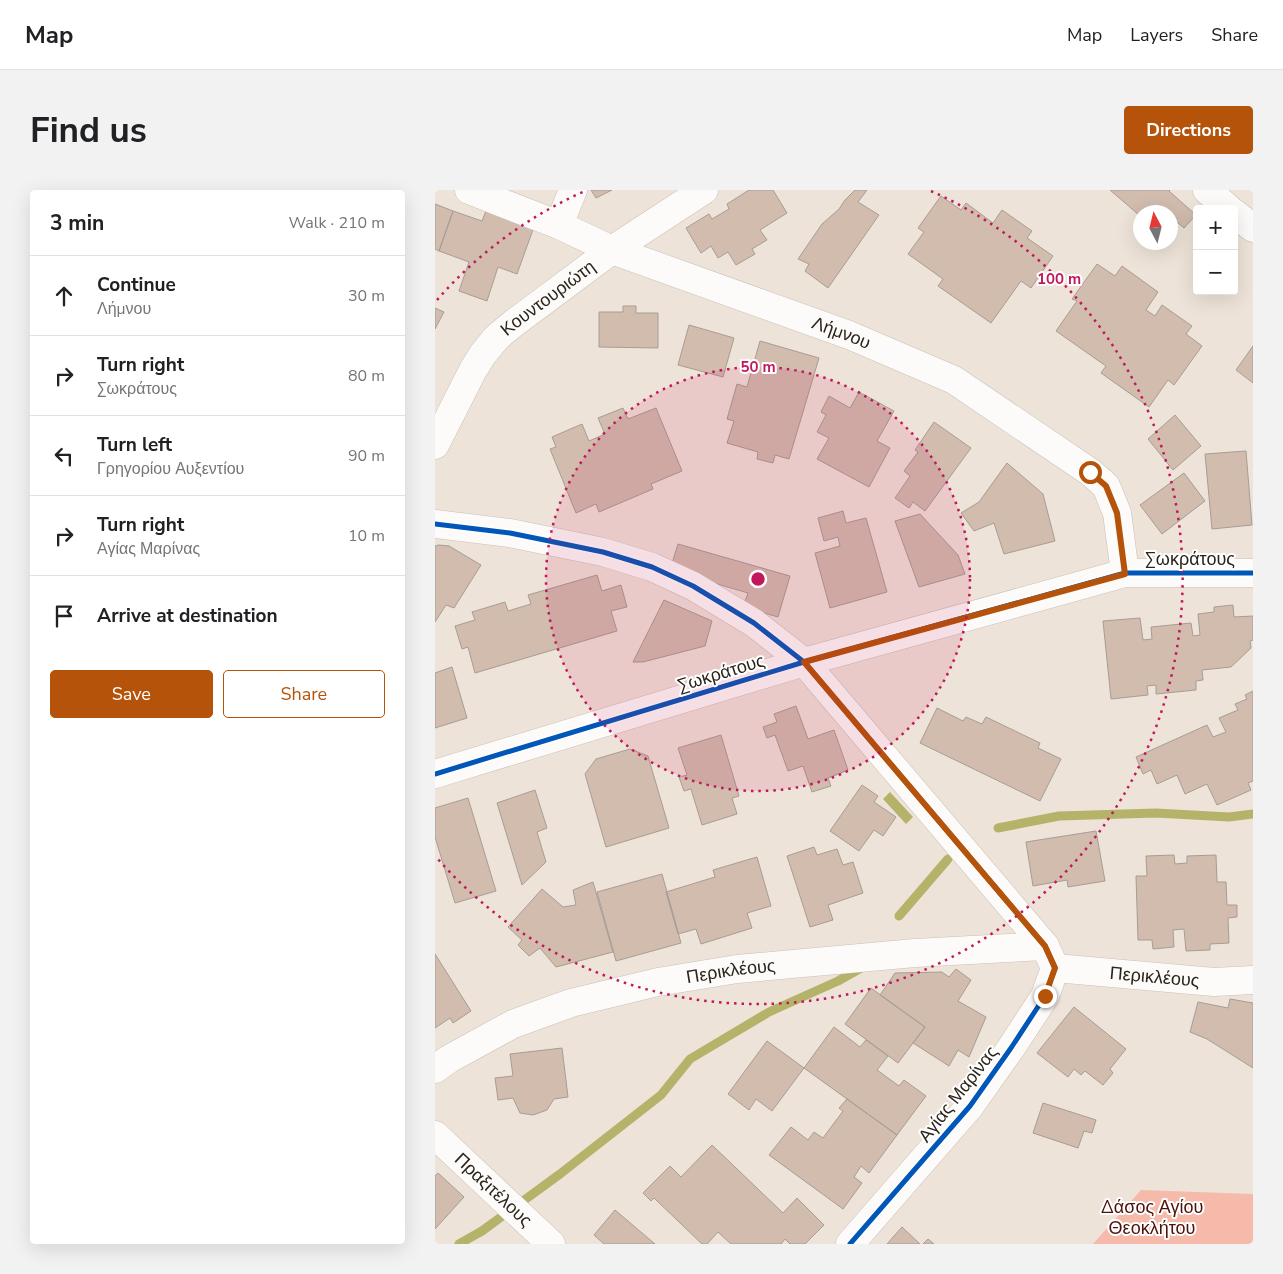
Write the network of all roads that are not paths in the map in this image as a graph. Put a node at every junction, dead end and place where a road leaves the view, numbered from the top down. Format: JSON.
{"nodes":[{"id":1,"x":469,"y":190,"type":"edge"},
{"id":2,"x":573,"y":190,"type":"edge"},
{"id":3,"x":704,"y":190,"type":"edge"},
{"id":4,"x":1207,"y":190,"type":"edge"},
{"id":5,"x":1224,"y":205,"type":"edge"},
{"id":6,"x":1238,"y":216,"type":"edge"},
{"id":7,"x":559,"y":225,"type":"junction"},
{"id":8,"x":1253,"y":228,"type":"edge"},
{"id":9,"x":612,"y":250,"type":"junction"},
{"id":10,"x":435,"y":445,"type":"edge"},
{"id":11,"x":435,"y":524,"type":"edge"},
{"id":12,"x":1253,"y":573,"type":"edge"},
{"id":13,"x":1125,"y":574,"type":"junction"},
{"id":14,"x":804,"y":662,"type":"junction"},
{"id":15,"x":435,"y":774,"type":"edge"},
{"id":16,"x":1050,"y":957,"type":"junction"},
{"id":17,"x":1253,"y":980,"type":"edge"},
{"id":18,"x":435,"y":1069,"type":"edge"},
{"id":19,"x":435,"y":1135,"type":"edge"},
{"id":20,"x":551,"y":1244,"type":"edge"},
{"id":21,"x":850,"y":1244,"type":"edge"}],
"edges":[{"from":1,"to":7,"type":"street","name":"Λήμνου"},
{"from":2,"to":7,"type":"street"},
{"from":3,"to":9,"type":"street","name":"Κουντουριώτη"},
{"from":4,"to":5,"type":"street"},
{"from":6,"to":8,"type":"street"},
{"from":7,"to":9,"type":"street","name":"Λήμνου"},
{"from":9,"to":10,"type":"street","name":"Κουντουριώτη"},
{"from":9,"to":13,"type":"street","name":"Λήμνου"},
{"from":11,"to":14,"type":"street"},
{"from":12,"to":13,"type":"street","name":"Σωκράτους"},
{"from":13,"to":14,"type":"street","name":"Σωκράτους"},
{"from":14,"to":15,"type":"street","name":"Σωκράτους"},
{"from":14,"to":16,"type":"street"},
{"from":16,"to":17,"type":"street","name":"Περικλέους"},
{"from":16,"to":18,"type":"street","name":"Περικλέους"},
{"from":16,"to":21,"type":"street","name":"Αγίας Μαρίνας"},
{"from":19,"to":20,"type":"street","name":"Πραξιτέλους"}]}
